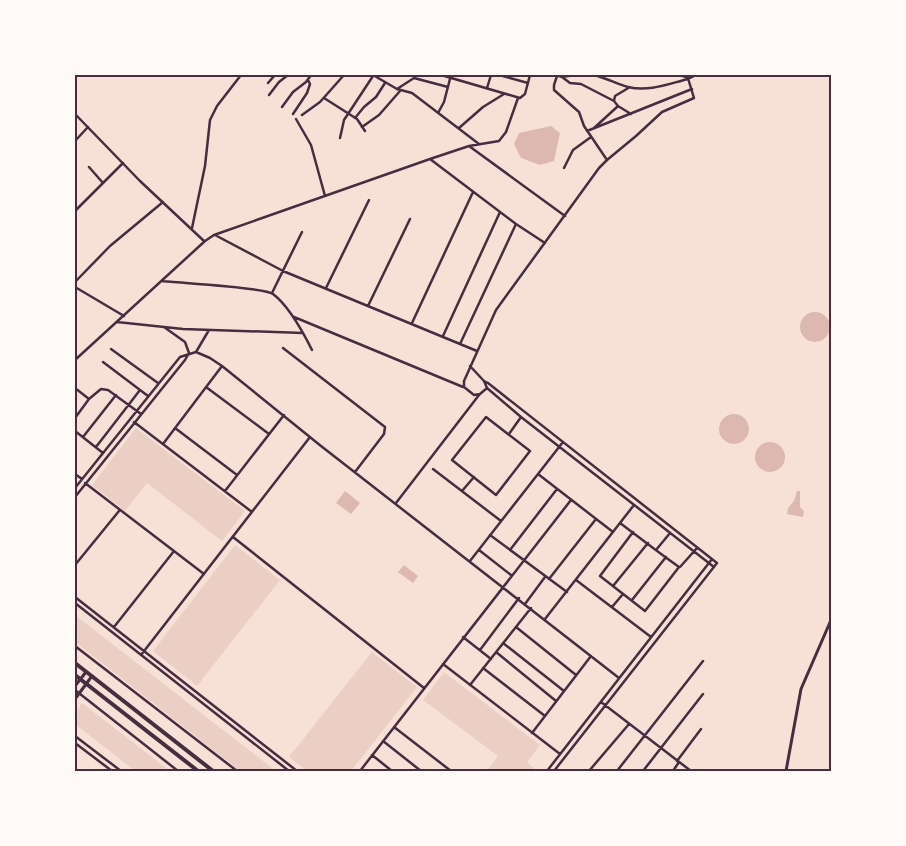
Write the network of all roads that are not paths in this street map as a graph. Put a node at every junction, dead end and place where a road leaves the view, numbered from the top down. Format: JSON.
{"nodes":[{"id":1,"x":241,"y":75,"type":"edge"},
{"id":2,"x":275,"y":75,"type":"edge"},
{"id":3,"x":288,"y":75,"type":"edge"},
{"id":4,"x":311,"y":75,"type":"edge"},
{"id":5,"x":344,"y":75,"type":"edge"},
{"id":6,"x":373,"y":75,"type":"edge"},
{"id":7,"x":441,"y":75,"type":"edge"},
{"id":8,"x":491,"y":75,"type":"edge"},
{"id":9,"x":499,"y":75,"type":"edge"},
{"id":10,"x":530,"y":75,"type":"edge"},
{"id":11,"x":556,"y":75,"type":"edge"},
{"id":12,"x":575,"y":75,"type":"edge"},
{"id":13,"x":594,"y":75,"type":"edge"},
{"id":14,"x":679,"y":75,"type":"edge"},
{"id":15,"x":696,"y":75,"type":"edge"},
{"id":16,"x":451,"y":76,"type":"edge"},
{"id":17,"x":562,"y":76,"type":"junction"},
{"id":18,"x":688,"y":77,"type":"edge"},
{"id":19,"x":308,"y":80,"type":"junction"},
{"id":20,"x":528,"y":82,"type":"junction"},
{"id":21,"x":268,"y":83,"type":"dead end"},
{"id":22,"x":385,"y":83,"type":"junction"},
{"id":23,"x":448,"y":87,"type":"junction"},
{"id":24,"x":487,"y":88,"type":"junction"},
{"id":25,"x":630,"y":88,"type":"junction"},
{"id":26,"x":692,"y":89,"type":"junction"},
{"id":27,"x":399,"y":90,"type":"junction"},
{"id":28,"x":504,"y":94,"type":"junction"},
{"id":29,"x":269,"y":95,"type":"dead end"},
{"id":30,"x":324,"y":98,"type":"junction"},
{"id":31,"x":518,"y":98,"type":"junction"},
{"id":32,"x":614,"y":100,"type":"junction"},
{"id":33,"x":618,"y":106,"type":"junction"},
{"id":34,"x":282,"y":107,"type":"dead end"},
{"id":35,"x":438,"y":113,"type":"junction"},
{"id":36,"x":75,"y":114,"type":"edge"},
{"id":37,"x":293,"y":114,"type":"dead end"},
{"id":38,"x":348,"y":114,"type":"junction"},
{"id":39,"x":630,"y":114,"type":"junction"},
{"id":40,"x":302,"y":115,"type":"dead end"},
{"id":41,"x":355,"y":118,"type":"junction"},
{"id":42,"x":296,"y":119,"type":"dead end"},
{"id":43,"x":88,"y":127,"type":"junction"},
{"id":44,"x":362,"y":127,"type":"junction"},
{"id":45,"x":459,"y":128,"type":"junction"},
{"id":46,"x":593,"y":129,"type":"junction"},
{"id":47,"x":365,"y":131,"type":"dead end"},
{"id":48,"x":588,"y":131,"type":"junction"},
{"id":49,"x":591,"y":137,"type":"junction"},
{"id":50,"x":340,"y":138,"type":"dead end"},
{"id":51,"x":75,"y":140,"type":"edge"},
{"id":52,"x":480,"y":145,"type":"junction"},
{"id":53,"x":469,"y":146,"type":"junction"},
{"id":54,"x":430,"y":159,"type":"junction"},
{"id":55,"x":607,"y":160,"type":"junction"},
{"id":56,"x":123,"y":164,"type":"junction"},
{"id":57,"x":89,"y":168,"type":"dead end"},
{"id":58,"x":564,"y":168,"type":"dead end"},
{"id":59,"x":103,"y":183,"type":"junction"},
{"id":60,"x":473,"y":192,"type":"junction"},
{"id":61,"x":324,"y":196,"type":"junction"},
{"id":62,"x":370,"y":200,"type":"dead end"},
{"id":63,"x":163,"y":202,"type":"junction"},
{"id":64,"x":75,"y":211,"type":"edge"},
{"id":65,"x":500,"y":212,"type":"junction"},
{"id":66,"x":565,"y":216,"type":"junction"},
{"id":67,"x":410,"y":219,"type":"dead end"},
{"id":68,"x":516,"y":224,"type":"junction"},
{"id":69,"x":192,"y":228,"type":"junction"},
{"id":70,"x":302,"y":232,"type":"dead end"},
{"id":71,"x":214,"y":235,"type":"junction"},
{"id":72,"x":205,"y":241,"type":"junction"},
{"id":73,"x":545,"y":243,"type":"junction"},
{"id":74,"x":283,"y":270,"type":"junction"},
{"id":75,"x":75,"y":282,"type":"edge"},
{"id":76,"x":162,"y":282,"type":"junction"},
{"id":77,"x":75,"y":287,"type":"edge"},
{"id":78,"x":326,"y":288,"type":"junction"},
{"id":79,"x":272,"y":293,"type":"junction"},
{"id":80,"x":368,"y":306,"type":"junction"},
{"id":81,"x":124,"y":316,"type":"junction"},
{"id":82,"x":294,"y":317,"type":"junction"},
{"id":83,"x":117,"y":322,"type":"junction"},
{"id":84,"x":412,"y":323,"type":"junction"},
{"id":85,"x":164,"y":328,"type":"junction"},
{"id":86,"x":209,"y":330,"type":"junction"},
{"id":87,"x":304,"y":333,"type":"junction"},
{"id":88,"x":443,"y":336,"type":"junction"},
{"id":89,"x":460,"y":344,"type":"junction"},
{"id":90,"x":111,"y":348,"type":"dead end"},
{"id":91,"x":283,"y":348,"type":"dead end"},
{"id":92,"x":312,"y":350,"type":"dead end"},
{"id":93,"x":477,"y":351,"type":"junction"},
{"id":94,"x":196,"y":352,"type":"junction"},
{"id":95,"x":189,"y":353,"type":"junction"},
{"id":96,"x":75,"y":360,"type":"edge"},
{"id":97,"x":103,"y":362,"type":"dead end"},
{"id":98,"x":222,"y":366,"type":"junction"},
{"id":99,"x":470,"y":366,"type":"junction"},
{"id":100,"x":484,"y":381,"type":"junction"},
{"id":101,"x":158,"y":383,"type":"junction"},
{"id":102,"x":206,"y":387,"type":"junction"},
{"id":103,"x":464,"y":387,"type":"junction"},
{"id":104,"x":75,"y":388,"type":"edge"},
{"id":105,"x":488,"y":388,"type":"junction"},
{"id":106,"x":140,"y":390,"type":"junction"},
{"id":107,"x":480,"y":394,"type":"junction"},
{"id":108,"x":116,"y":395,"type":"junction"},
{"id":109,"x":148,"y":396,"type":"junction"},
{"id":110,"x":89,"y":399,"type":"junction"},
{"id":111,"x":129,"y":405,"type":"junction"},
{"id":112,"x":75,"y":410,"type":"edge"},
{"id":113,"x":136,"y":410,"type":"junction"},
{"id":114,"x":79,"y":413,"type":"junction"},
{"id":115,"x":141,"y":414,"type":"junction"},
{"id":116,"x":284,"y":415,"type":"junction"},
{"id":117,"x":75,"y":418,"type":"edge"},
{"id":118,"x":521,"y":418,"type":"junction"},
{"id":119,"x":134,"y":422,"type":"junction"},
{"id":120,"x":175,"y":428,"type":"junction"},
{"id":121,"x":75,"y":431,"type":"edge"},
{"id":122,"x":269,"y":434,"type":"junction"},
{"id":123,"x":509,"y":434,"type":"junction"},
{"id":124,"x":83,"y":437,"type":"junction"},
{"id":125,"x":310,"y":437,"type":"junction"},
{"id":126,"x":563,"y":442,"type":"junction"},
{"id":127,"x":163,"y":444,"type":"junction"},
{"id":128,"x":96,"y":447,"type":"junction"},
{"id":129,"x":559,"y":447,"type":"junction"},
{"id":130,"x":103,"y":453,"type":"junction"},
{"id":131,"x":433,"y":469,"type":"dead end"},
{"id":132,"x":355,"y":472,"type":"junction"},
{"id":133,"x":538,"y":474,"type":"junction"},
{"id":134,"x":75,"y":475,"type":"edge"},
{"id":135,"x":237,"y":475,"type":"junction"},
{"id":136,"x":474,"y":477,"type":"junction"},
{"id":137,"x":82,"y":479,"type":"junction"},
{"id":138,"x":86,"y":483,"type":"junction"},
{"id":139,"x":75,"y":488,"type":"edge"},
{"id":140,"x":557,"y":488,"type":"junction"},
{"id":141,"x":225,"y":491,"type":"junction"},
{"id":142,"x":462,"y":491,"type":"junction"},
{"id":143,"x":75,"y":497,"type":"edge"},
{"id":144,"x":571,"y":500,"type":"junction"},
{"id":145,"x":396,"y":503,"type":"junction"},
{"id":146,"x":634,"y":505,"type":"junction"},
{"id":147,"x":119,"y":511,"type":"junction"},
{"id":148,"x":252,"y":512,"type":"junction"},
{"id":149,"x":596,"y":519,"type":"junction"},
{"id":150,"x":500,"y":521,"type":"junction"},
{"id":151,"x":620,"y":523,"type":"junction"},
{"id":152,"x":613,"y":532,"type":"junction"},
{"id":153,"x":633,"y":532,"type":"junction"},
{"id":154,"x":670,"y":533,"type":"junction"},
{"id":155,"x":490,"y":535,"type":"junction"},
{"id":156,"x":233,"y":537,"type":"junction"},
{"id":157,"x":648,"y":543,"type":"junction"},
{"id":158,"x":697,"y":548,"type":"junction"},
{"id":159,"x":479,"y":549,"type":"junction"},
{"id":160,"x":510,"y":550,"type":"junction"},
{"id":161,"x":656,"y":550,"type":"junction"},
{"id":162,"x":174,"y":551,"type":"junction"},
{"id":163,"x":694,"y":552,"type":"junction"},
{"id":164,"x":666,"y":557,"type":"junction"},
{"id":165,"x":712,"y":559,"type":"junction"},
{"id":166,"x":523,"y":560,"type":"junction"},
{"id":167,"x":470,"y":561,"type":"junction"},
{"id":168,"x":709,"y":563,"type":"junction"},
{"id":169,"x":75,"y":565,"type":"edge"},
{"id":170,"x":679,"y":567,"type":"junction"},
{"id":171,"x":714,"y":567,"type":"junction"},
{"id":172,"x":204,"y":574,"type":"junction"},
{"id":173,"x":511,"y":575,"type":"junction"},
{"id":174,"x":545,"y":577,"type":"junction"},
{"id":175,"x":549,"y":579,"type":"junction"},
{"id":176,"x":576,"y":580,"type":"junction"},
{"id":177,"x":503,"y":586,"type":"junction"},
{"id":178,"x":613,"y":586,"type":"junction"},
{"id":179,"x":567,"y":592,"type":"junction"},
{"id":180,"x":623,"y":594,"type":"junction"},
{"id":181,"x":75,"y":597,"type":"edge"},
{"id":182,"x":519,"y":598,"type":"junction"},
{"id":183,"x":632,"y":600,"type":"junction"},
{"id":184,"x":75,"y":603,"type":"edge"},
{"id":185,"x":526,"y":604,"type":"junction"},
{"id":186,"x":612,"y":607,"type":"junction"},
{"id":187,"x":531,"y":608,"type":"junction"},
{"id":188,"x":545,"y":619,"type":"junction"},
{"id":189,"x":831,"y":620,"type":"edge"},
{"id":190,"x":516,"y":626,"type":"junction"},
{"id":191,"x":114,"y":627,"type":"junction"},
{"id":192,"x":463,"y":637,"type":"junction"},
{"id":193,"x":651,"y":638,"type":"junction"},
{"id":194,"x":503,"y":643,"type":"junction"},
{"id":195,"x":75,"y":646,"type":"edge"},
{"id":196,"x":480,"y":650,"type":"junction"},
{"id":197,"x":144,"y":651,"type":"junction"},
{"id":198,"x":496,"y":652,"type":"junction"},
{"id":199,"x":141,"y":655,"type":"junction"},
{"id":200,"x":591,"y":656,"type":"junction"},
{"id":201,"x":491,"y":659,"type":"junction"},
{"id":202,"x":703,"y":661,"type":"dead end"},
{"id":203,"x":75,"y":663,"type":"edge"},
{"id":204,"x":443,"y":664,"type":"junction"},
{"id":205,"x":483,"y":668,"type":"junction"},
{"id":206,"x":86,"y":672,"type":"junction"},
{"id":207,"x":75,"y":675,"type":"edge"},
{"id":208,"x":576,"y":675,"type":"junction"},
{"id":209,"x":92,"y":676,"type":"junction"},
{"id":210,"x":619,"y":678,"type":"junction"},
{"id":211,"x":80,"y":679,"type":"junction"},
{"id":212,"x":86,"y":684,"type":"junction"},
{"id":213,"x":470,"y":685,"type":"junction"},
{"id":214,"x":75,"y":686,"type":"edge"},
{"id":215,"x":424,"y":688,"type":"junction"},
{"id":216,"x":75,"y":690,"type":"edge"},
{"id":217,"x":564,"y":690,"type":"junction"},
{"id":218,"x":79,"y":693,"type":"junction"},
{"id":219,"x":703,"y":694,"type":"dead end"},
{"id":220,"x":75,"y":699,"type":"edge"},
{"id":221,"x":556,"y":701,"type":"junction"},
{"id":222,"x":601,"y":702,"type":"junction"},
{"id":223,"x":605,"y":705,"type":"junction"},
{"id":224,"x":545,"y":716,"type":"junction"},
{"id":225,"x":629,"y":724,"type":"junction"},
{"id":226,"x":394,"y":727,"type":"junction"},
{"id":227,"x":701,"y":730,"type":"dead end"},
{"id":228,"x":532,"y":733,"type":"junction"},
{"id":229,"x":75,"y":736,"type":"edge"},
{"id":230,"x":645,"y":736,"type":"junction"},
{"id":231,"x":383,"y":741,"type":"junction"},
{"id":232,"x":75,"y":743,"type":"edge"},
{"id":233,"x":661,"y":748,"type":"junction"},
{"id":234,"x":560,"y":754,"type":"junction"},
{"id":235,"x":372,"y":755,"type":"junction"},
{"id":236,"x":678,"y":762,"type":"junction"},
{"id":237,"x":388,"y":770,"type":"edge"},
{"id":238,"x":590,"y":770,"type":"edge"},
{"id":239,"x":112,"y":771,"type":"edge"},
{"id":240,"x":121,"y":771,"type":"edge"},
{"id":241,"x":178,"y":771,"type":"edge"},
{"id":242,"x":198,"y":771,"type":"edge"},
{"id":243,"x":213,"y":771,"type":"edge"},
{"id":244,"x":238,"y":771,"type":"edge"},
{"id":245,"x":289,"y":771,"type":"edge"},
{"id":246,"x":296,"y":771,"type":"edge"},
{"id":247,"x":360,"y":771,"type":"edge"},
{"id":248,"x":392,"y":771,"type":"edge"},
{"id":249,"x":421,"y":771,"type":"edge"},
{"id":250,"x":451,"y":771,"type":"edge"},
{"id":251,"x":547,"y":771,"type":"edge"},
{"id":252,"x":554,"y":771,"type":"edge"},
{"id":253,"x":595,"y":771,"type":"edge"},
{"id":254,"x":617,"y":771,"type":"edge"},
{"id":255,"x":643,"y":771,"type":"edge"},
{"id":256,"x":673,"y":771,"type":"edge"},
{"id":257,"x":691,"y":771,"type":"edge"},
{"id":258,"x":786,"y":771,"type":"edge"}],
"edges":[{"from":1,"to":69,"type":"street"},
{"from":2,"to":21,"type":"street"},
{"from":3,"to":29,"type":"street"},
{"from":4,"to":19,"type":"street"},
{"from":5,"to":30,"type":"street"},
{"from":6,"to":22,"type":"street"},
{"from":6,"to":38,"type":"street"},
{"from":7,"to":16,"type":"street"},
{"from":8,"to":24,"type":"street"},
{"from":9,"to":20,"type":"street"},
{"from":10,"to":20,"type":"street"},
{"from":11,"to":17,"type":"street"},
{"from":11,"to":48,"type":"street"},
{"from":12,"to":17,"type":"street"},
{"from":13,"to":25,"type":"street"},
{"from":14,"to":18,"type":"street"},
{"from":15,"to":18,"type":"street"},
{"from":16,"to":23,"type":"street"},
{"from":16,"to":24,"type":"street"},
{"from":17,"to":32,"type":"street"},
{"from":18,"to":25,"type":"street"},
{"from":18,"to":26,"type":"street"},
{"from":19,"to":34,"type":"street"},
{"from":19,"to":37,"type":"street"},
{"from":20,"to":31,"type":"street"},
{"from":22,"to":27,"type":"street"},
{"from":22,"to":41,"type":"street"},
{"from":23,"to":27,"type":"street"},
{"from":23,"to":35,"type":"street"},
{"from":24,"to":28,"type":"street"},
{"from":25,"to":32,"type":"street"},
{"from":26,"to":39,"type":"street"},
{"from":26,"to":55,"type":"street"},
{"from":27,"to":35,"type":"street"},
{"from":27,"to":44,"type":"street"},
{"from":28,"to":31,"type":"street"},
{"from":28,"to":45,"type":"street"},
{"from":30,"to":38,"type":"street"},
{"from":30,"to":40,"type":"street"},
{"from":31,"to":52,"type":"street"},
{"from":32,"to":33,"type":"street"},
{"from":33,"to":39,"type":"street"},
{"from":33,"to":46,"type":"street"},
{"from":35,"to":45,"type":"street"},
{"from":36,"to":43,"type":"street"},
{"from":38,"to":41,"type":"street"},
{"from":38,"to":50,"type":"street"},
{"from":39,"to":46,"type":"street"},
{"from":41,"to":44,"type":"street"},
{"from":42,"to":61,"type":"street"},
{"from":43,"to":51,"type":"street"},
{"from":43,"to":56,"type":"street"},
{"from":44,"to":47,"type":"street"},
{"from":45,"to":52,"type":"street"},
{"from":46,"to":48,"type":"street"},
{"from":48,"to":49,"type":"street"},
{"from":49,"to":55,"type":"street"},
{"from":49,"to":58,"type":"street"},
{"from":52,"to":53,"type":"street"},
{"from":53,"to":54,"type":"street"},
{"from":53,"to":66,"type":"street"},
{"from":54,"to":60,"type":"street"},
{"from":54,"to":61,"type":"street"},
{"from":55,"to":66,"type":"street"},
{"from":56,"to":59,"type":"street"},
{"from":56,"to":63,"type":"street"},
{"from":57,"to":59,"type":"street"},
{"from":59,"to":64,"type":"street"},
{"from":60,"to":65,"type":"street"},
{"from":60,"to":84,"type":"street"},
{"from":61,"to":71,"type":"street"},
{"from":62,"to":78,"type":"street"},
{"from":63,"to":69,"type":"street"},
{"from":63,"to":75,"type":"street"},
{"from":65,"to":68,"type":"street"},
{"from":65,"to":88,"type":"street"},
{"from":66,"to":73,"type":"street"},
{"from":67,"to":80,"type":"street"},
{"from":68,"to":73,"type":"street"},
{"from":68,"to":89,"type":"street"},
{"from":69,"to":72,"type":"street"},
{"from":70,"to":74,"type":"street"},
{"from":71,"to":72,"type":"street"},
{"from":71,"to":74,"type":"street"},
{"from":72,"to":76,"type":"street"},
{"from":73,"to":93,"type":"street"},
{"from":74,"to":78,"type":"street"},
{"from":74,"to":79,"type":"street"},
{"from":76,"to":79,"type":"street"},
{"from":76,"to":81,"type":"street"},
{"from":77,"to":81,"type":"street"},
{"from":78,"to":80,"type":"street"},
{"from":79,"to":82,"type":"street"},
{"from":80,"to":84,"type":"street"},
{"from":81,"to":83,"type":"street"},
{"from":82,"to":87,"type":"street"},
{"from":82,"to":103,"type":"street"},
{"from":83,"to":85,"type":"street"},
{"from":83,"to":96,"type":"street"},
{"from":84,"to":88,"type":"street"},
{"from":85,"to":86,"type":"street"},
{"from":85,"to":95,"type":"street"},
{"from":86,"to":87,"type":"street"},
{"from":86,"to":94,"type":"street"},
{"from":87,"to":92,"type":"street"},
{"from":88,"to":89,"type":"street"},
{"from":89,"to":93,"type":"street"},
{"from":90,"to":101,"type":"street"},
{"from":91,"to":132,"type":"street"},
{"from":93,"to":99,"type":"street"},
{"from":94,"to":95,"type":"street"},
{"from":94,"to":98,"type":"street"},
{"from":95,"to":101,"type":"street"},
{"from":95,"to":115,"type":"street"},
{"from":97,"to":106,"type":"street"},
{"from":98,"to":102,"type":"street"},
{"from":98,"to":116,"type":"street"},
{"from":99,"to":100,"type":"street"},
{"from":99,"to":103,"type":"street"},
{"from":100,"to":105,"type":"street"},
{"from":100,"to":126,"type":"street"},
{"from":101,"to":109,"type":"street"},
{"from":102,"to":120,"type":"street"},
{"from":102,"to":122,"type":"street"},
{"from":103,"to":107,"type":"street"},
{"from":104,"to":110,"type":"street"},
{"from":105,"to":107,"type":"street"},
{"from":105,"to":118,"type":"street"},
{"from":106,"to":109,"type":"street"},
{"from":106,"to":111,"type":"street"},
{"from":107,"to":145,"type":"street"},
{"from":108,"to":110,"type":"street"},
{"from":108,"to":111,"type":"street"},
{"from":108,"to":124,"type":"street"},
{"from":109,"to":113,"type":"street"},
{"from":110,"to":114,"type":"street"},
{"from":111,"to":113,"type":"street"},
{"from":111,"to":128,"type":"street"},
{"from":112,"to":114,"type":"street"},
{"from":113,"to":115,"type":"street"},
{"from":113,"to":130,"type":"street"},
{"from":114,"to":117,"type":"street"},
{"from":115,"to":119,"type":"street"},
{"from":116,"to":122,"type":"street"},
{"from":116,"to":125,"type":"street"},
{"from":118,"to":123,"type":"street"},
{"from":118,"to":129,"type":"street"},
{"from":119,"to":127,"type":"street"},
{"from":119,"to":138,"type":"street"},
{"from":120,"to":127,"type":"street"},
{"from":120,"to":135,"type":"street"},
{"from":121,"to":124,"type":"street"},
{"from":122,"to":135,"type":"street"},
{"from":123,"to":136,"type":"street"},
{"from":123,"to":136,"type":"street"},
{"from":124,"to":128,"type":"street"},
{"from":125,"to":132,"type":"street"},
{"from":125,"to":148,"type":"street"},
{"from":126,"to":129,"type":"street"},
{"from":126,"to":158,"type":"street"},
{"from":127,"to":141,"type":"street"},
{"from":128,"to":130,"type":"street"},
{"from":129,"to":133,"type":"street"},
{"from":129,"to":146,"type":"street"},
{"from":130,"to":137,"type":"street"},
{"from":131,"to":142,"type":"street"},
{"from":132,"to":145,"type":"street"},
{"from":133,"to":140,"type":"street"},
{"from":133,"to":150,"type":"street"},
{"from":134,"to":137,"type":"street"},
{"from":135,"to":141,"type":"street"},
{"from":136,"to":142,"type":"street"},
{"from":137,"to":138,"type":"street"},
{"from":137,"to":139,"type":"street"},
{"from":138,"to":143,"type":"street"},
{"from":138,"to":147,"type":"street"},
{"from":140,"to":144,"type":"street"},
{"from":140,"to":160,"type":"street"},
{"from":141,"to":148,"type":"street"},
{"from":142,"to":150,"type":"street"},
{"from":144,"to":149,"type":"street"},
{"from":144,"to":166,"type":"street"},
{"from":145,"to":167,"type":"street"},
{"from":146,"to":151,"type":"street"},
{"from":146,"to":154,"type":"street"},
{"from":147,"to":162,"type":"street"},
{"from":147,"to":169,"type":"street"},
{"from":148,"to":156,"type":"street"},
{"from":149,"to":152,"type":"street"},
{"from":149,"to":175,"type":"street"},
{"from":150,"to":155,"type":"street"},
{"from":151,"to":152,"type":"street"},
{"from":151,"to":153,"type":"street"},
{"from":152,"to":176,"type":"street"},
{"from":153,"to":157,"type":"street"},
{"from":153,"to":178,"type":"street"},
{"from":154,"to":161,"type":"street"},
{"from":154,"to":163,"type":"street"},
{"from":155,"to":159,"type":"street"},
{"from":155,"to":160,"type":"street"},
{"from":156,"to":172,"type":"street"},
{"from":156,"to":215,"type":"street"},
{"from":157,"to":161,"type":"street"},
{"from":157,"to":178,"type":"street"},
{"from":158,"to":163,"type":"street"},
{"from":158,"to":165,"type":"street"},
{"from":159,"to":167,"type":"street"},
{"from":159,"to":173,"type":"street"},
{"from":160,"to":166,"type":"street"},
{"from":161,"to":164,"type":"street"},
{"from":162,"to":172,"type":"street"},
{"from":162,"to":191,"type":"street"},
{"from":163,"to":168,"type":"street"},
{"from":163,"to":170,"type":"street"},
{"from":164,"to":170,"type":"street"},
{"from":164,"to":183,"type":"street"},
{"from":165,"to":168,"type":"street"},
{"from":165,"to":171,"type":"street"},
{"from":166,"to":173,"type":"street"},
{"from":166,"to":174,"type":"street"},
{"from":167,"to":177,"type":"street"},
{"from":168,"to":171,"type":"street"},
{"from":168,"to":193,"type":"street"},
{"from":170,"to":183,"type":"street"},
{"from":171,"to":223,"type":"street"},
{"from":172,"to":197,"type":"street"},
{"from":173,"to":177,"type":"street"},
{"from":174,"to":175,"type":"street"},
{"from":174,"to":185,"type":"street"},
{"from":175,"to":179,"type":"street"},
{"from":176,"to":179,"type":"street"},
{"from":176,"to":186,"type":"street"},
{"from":177,"to":182,"type":"street"},
{"from":177,"to":192,"type":"street"},
{"from":178,"to":180,"type":"street"},
{"from":179,"to":188,"type":"street"},
{"from":180,"to":183,"type":"street"},
{"from":180,"to":186,"type":"street"},
{"from":181,"to":191,"type":"street"},
{"from":182,"to":185,"type":"street"},
{"from":182,"to":196,"type":"street"},
{"from":184,"to":199,"type":"street"},
{"from":185,"to":187,"type":"street"},
{"from":186,"to":193,"type":"street"},
{"from":187,"to":188,"type":"street"},
{"from":187,"to":190,"type":"street"},
{"from":188,"to":200,"type":"street"},
{"from":189,"to":258,"type":"street"},
{"from":190,"to":194,"type":"street"},
{"from":190,"to":208,"type":"street"},
{"from":191,"to":197,"type":"street"},
{"from":192,"to":196,"type":"street"},
{"from":192,"to":204,"type":"street"},
{"from":193,"to":210,"type":"street"},
{"from":194,"to":198,"type":"street"},
{"from":194,"to":217,"type":"street"},
{"from":195,"to":244,"type":"street"},
{"from":196,"to":201,"type":"street"},
{"from":197,"to":199,"type":"street"},
{"from":197,"to":246,"type":"street"},
{"from":198,"to":201,"type":"street"},
{"from":198,"to":221,"type":"street"},
{"from":199,"to":245,"type":"street"},
{"from":200,"to":208,"type":"street"},
{"from":200,"to":210,"type":"street"},
{"from":201,"to":205,"type":"street"},
{"from":202,"to":230,"type":"street"},
{"from":203,"to":206,"type":"main road"},
{"from":204,"to":213,"type":"street"},
{"from":204,"to":215,"type":"street"},
{"from":205,"to":213,"type":"street"},
{"from":205,"to":224,"type":"street"},
{"from":206,"to":209,"type":"main road"},
{"from":206,"to":211,"type":"street"},
{"from":207,"to":211,"type":"main road"},
{"from":208,"to":217,"type":"street"},
{"from":209,"to":212,"type":"street"},
{"from":209,"to":243,"type":"main road"},
{"from":210,"to":222,"type":"street"},
{"from":211,"to":212,"type":"main road"},
{"from":211,"to":214,"type":"street"},
{"from":212,"to":218,"type":"street"},
{"from":212,"to":242,"type":"main road"},
{"from":213,"to":228,"type":"street"},
{"from":215,"to":226,"type":"street"},
{"from":216,"to":218,"type":"street"},
{"from":217,"to":221,"type":"street"},
{"from":218,"to":220,"type":"street"},
{"from":218,"to":241,"type":"street"},
{"from":219,"to":233,"type":"street"},
{"from":221,"to":224,"type":"street"},
{"from":222,"to":223,"type":"street"},
{"from":222,"to":234,"type":"street"},
{"from":223,"to":225,"type":"street"},
{"from":223,"to":252,"type":"street"},
{"from":224,"to":228,"type":"street"},
{"from":225,"to":230,"type":"street"},
{"from":225,"to":238,"type":"street"},
{"from":226,"to":231,"type":"street"},
{"from":226,"to":250,"type":"street"},
{"from":227,"to":236,"type":"street"},
{"from":228,"to":234,"type":"street"},
{"from":229,"to":240,"type":"street"},
{"from":230,"to":233,"type":"street"},
{"from":230,"to":254,"type":"street"},
{"from":231,"to":235,"type":"street"},
{"from":231,"to":249,"type":"street"},
{"from":232,"to":239,"type":"street"},
{"from":233,"to":236,"type":"street"},
{"from":233,"to":255,"type":"street"},
{"from":234,"to":251,"type":"street"},
{"from":235,"to":237,"type":"street"},
{"from":235,"to":247,"type":"street"},
{"from":236,"to":256,"type":"street"},
{"from":236,"to":257,"type":"street"},
{"from":237,"to":248,"type":"street"},
{"from":238,"to":253,"type":"street"}]}
